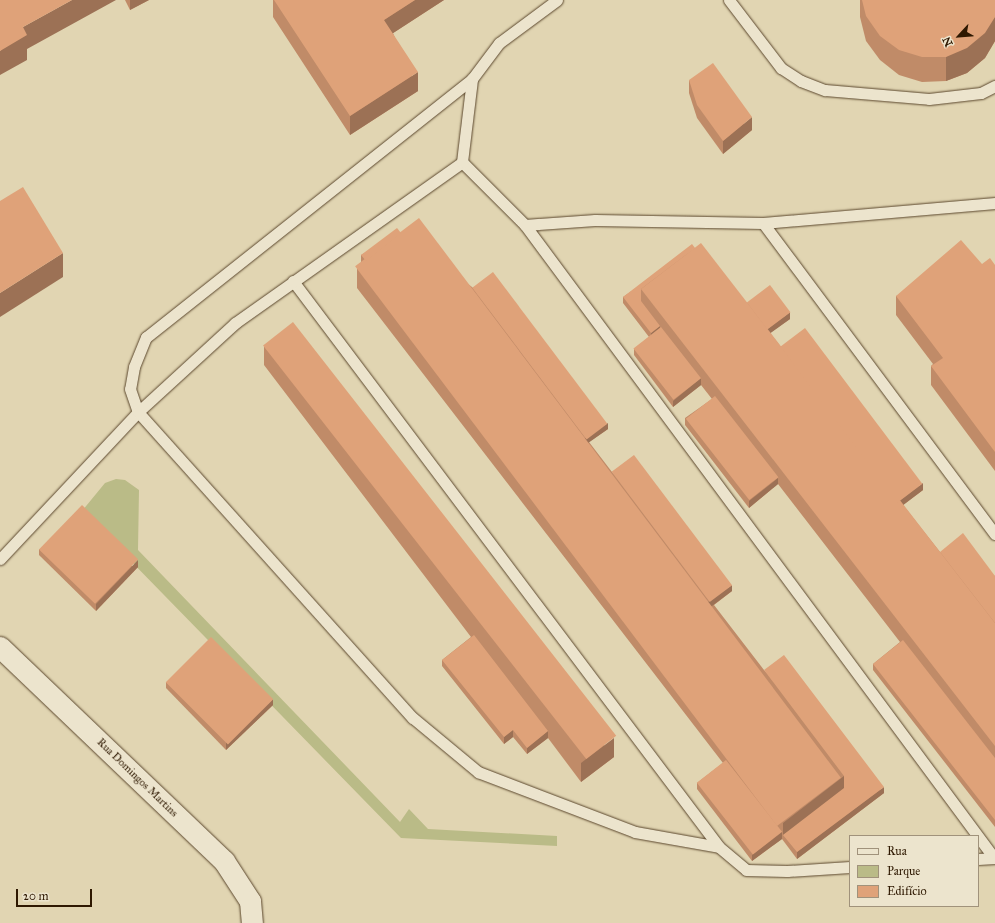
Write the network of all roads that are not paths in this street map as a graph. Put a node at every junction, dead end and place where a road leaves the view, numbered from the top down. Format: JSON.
{"nodes":[{"id":1,"x":558,"y":0,"type":"edge"},
{"id":2,"x":729,"y":0,"type":"edge"},
{"id":3,"x":472,"y":80,"type":"junction"},
{"id":4,"x":995,"y":86,"type":"edge"},
{"id":5,"x":462,"y":162,"type":"junction"},
{"id":6,"x":995,"y":203,"type":"edge"},
{"id":7,"x":763,"y":223,"type":"junction"},
{"id":8,"x":525,"y":225,"type":"junction"},
{"id":9,"x":293,"y":281,"type":"junction"},
{"id":10,"x":138,"y":412,"type":"junction"},
{"id":11,"x":995,"y":534,"type":"edge"},
{"id":12,"x":0,"y":559,"type":"edge"},
{"id":13,"x":0,"y":647,"type":"edge"},
{"id":14,"x":977,"y":835,"type":"edge"},
{"id":15,"x":979,"y":838,"type":"edge"},
{"id":16,"x":719,"y":847,"type":"junction"},
{"id":17,"x":994,"y":858,"type":"edge"},
{"id":18,"x":979,"y":859,"type":"edge"},
{"id":19,"x":849,"y":867,"type":"edge"},
{"id":20,"x":252,"y":923,"type":"edge"}],
"edges":[{"from":1,"to":3,"type":"lane"},
{"from":2,"to":4,"type":"lane"},
{"from":3,"to":5,"type":"lane"},
{"from":3,"to":10,"type":"lane"},
{"from":5,"to":8,"type":"lane"},
{"from":5,"to":9,"type":"lane"},
{"from":6,"to":7,"type":"lane"},
{"from":7,"to":8,"type":"lane"},
{"from":7,"to":11,"type":"lane"},
{"from":8,"to":14,"type":"lane"},
{"from":9,"to":10,"type":"lane"},
{"from":9,"to":16,"type":"lane"},
{"from":10,"to":12,"type":"lane"},
{"from":10,"to":16,"type":"lane"},
{"from":13,"to":20,"type":"street","name":"Rua Domingos Martins"},
{"from":15,"to":17,"type":"lane"},
{"from":16,"to":19,"type":"lane"},
{"from":17,"to":18,"type":"lane"}]}
